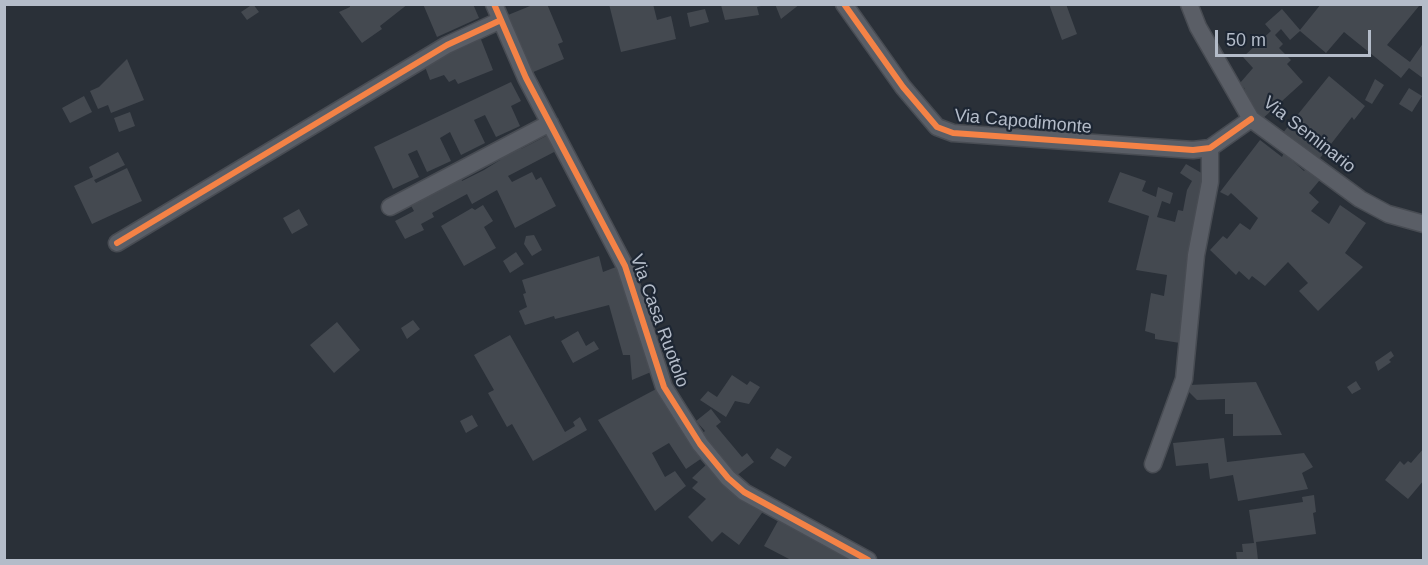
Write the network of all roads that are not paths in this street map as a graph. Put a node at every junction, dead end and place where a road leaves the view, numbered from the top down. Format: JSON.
{"nodes":[{"id":1,"x":844,"y":4,"type":"edge"},
{"id":2,"x":1189,"y":4,"type":"edge"},
{"id":3,"x":498,"y":12,"type":"edge"},
{"id":4,"x":1251,"y":119,"type":"junction"},
{"id":5,"x":550,"y":123,"type":"junction"},
{"id":6,"x":1210,"y":148,"type":"junction"},
{"id":7,"x":390,"y":207,"type":"dead end"},
{"id":8,"x":1424,"y":224,"type":"edge"},
{"id":9,"x":117,"y":243,"type":"dead end"},
{"id":10,"x":1153,"y":464,"type":"dead end"},
{"id":11,"x":868,"y":561,"type":"edge"}],
"edges":[{"from":1,"to":6,"type":"street","name":"Via Capodimonte"},
{"from":2,"to":4,"type":"street","name":"Via Seminario"},
{"from":3,"to":5,"type":"street","name":"Via Casa Ruotolo"},
{"from":3,"to":9,"type":"street","name":"Via Casa Ruotolo"},
{"from":4,"to":6,"type":"street"},
{"from":4,"to":8,"type":"street","name":"Via Seminario"},
{"from":5,"to":7,"type":"street"},
{"from":5,"to":11,"type":"street","name":"Via Casa Ruotolo"},
{"from":6,"to":10,"type":"street"}]}
